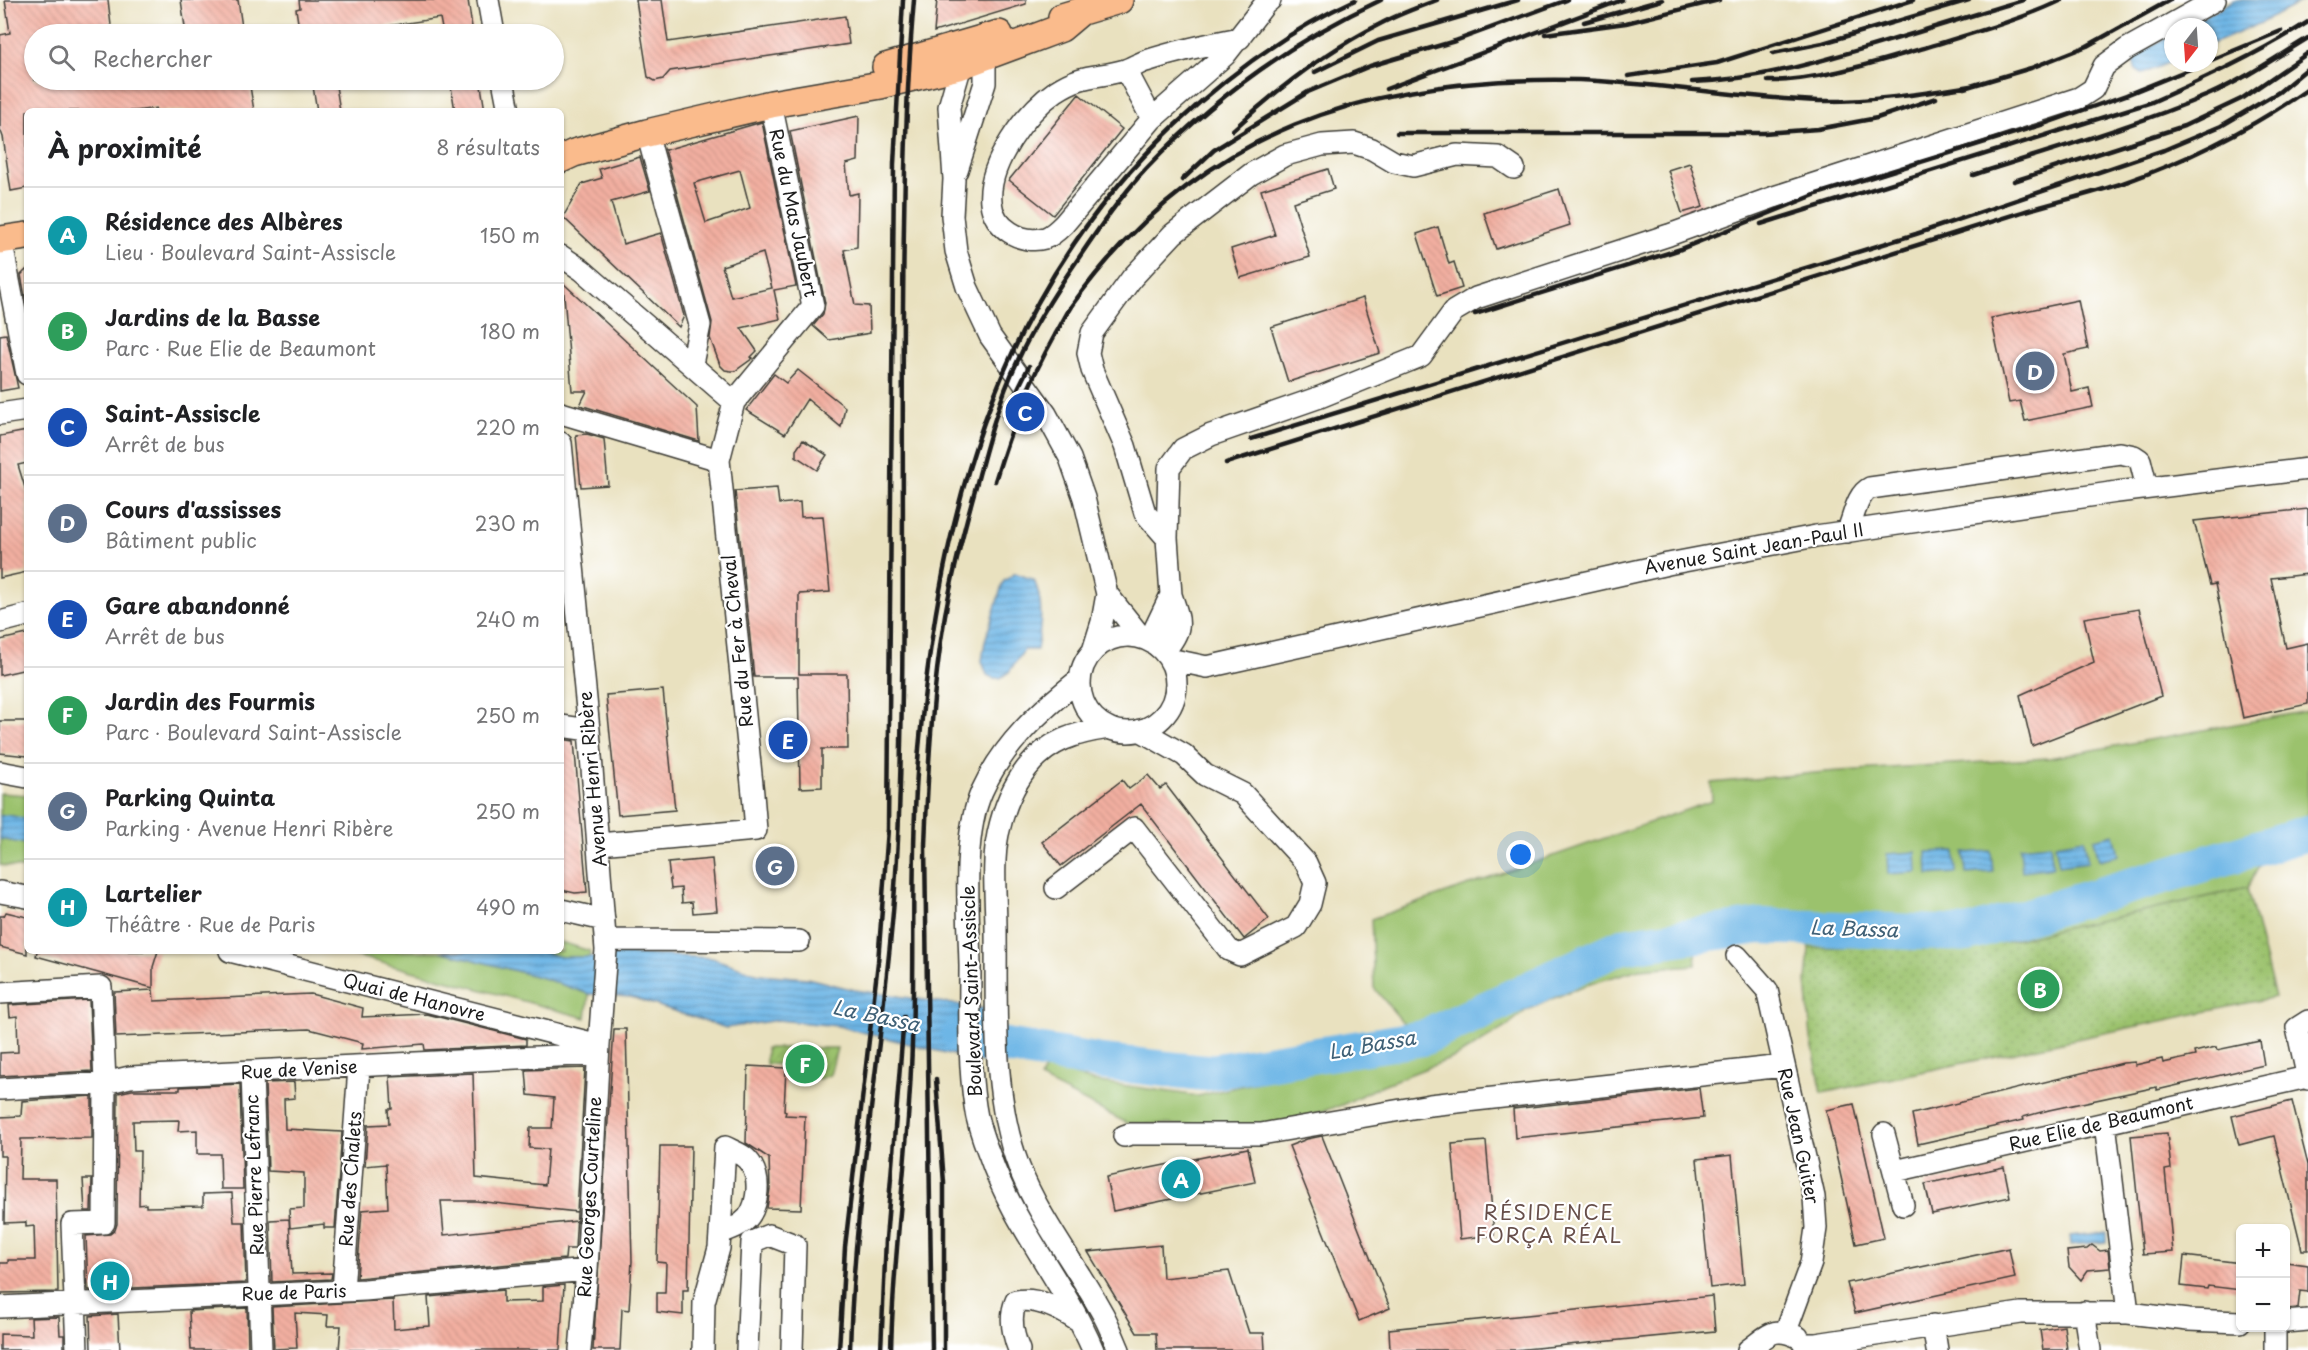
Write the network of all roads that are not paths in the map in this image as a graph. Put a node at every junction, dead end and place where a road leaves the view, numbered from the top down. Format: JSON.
{"nodes":[{"id":1,"x":488,"y":0,"type":"edge"},
{"id":2,"x":1119,"y":0,"type":"edge"},
{"id":3,"x":1270,"y":0,"type":"edge"},
{"id":4,"x":2215,"y":0,"type":"edge"},
{"id":5,"x":1080,"y":6,"type":"edge"},
{"id":6,"x":492,"y":24,"type":"edge"},
{"id":7,"x":1239,"y":38,"type":"junction"},
{"id":8,"x":976,"y":52,"type":"junction"},
{"id":9,"x":923,"y":65,"type":"junction"},
{"id":10,"x":1126,"y":70,"type":"junction"},
{"id":11,"x":505,"y":90,"type":"edge"},
{"id":12,"x":771,"y":104,"type":"junction"},
{"id":13,"x":949,"y":107,"type":"junction"},
{"id":14,"x":508,"y":108,"type":"edge"},
{"id":15,"x":1152,"y":119,"type":"junction"},
{"id":16,"x":647,"y":133,"type":"junction"},
{"id":17,"x":564,"y":158,"type":"edge"},
{"id":18,"x":1514,"y":168,"type":"dead end"},
{"id":19,"x":954,"y":179,"type":"junction"},
{"id":20,"x":9,"y":238,"type":"edge"},
{"id":21,"x":564,"y":258,"type":"edge"},
{"id":22,"x":24,"y":351,"type":"edge"},
{"id":23,"x":692,"y":364,"type":"junction"},
{"id":24,"x":734,"y":402,"type":"junction"},
{"id":25,"x":24,"y":410,"type":"edge"},
{"id":26,"x":0,"y":414,"type":"edge"},
{"id":27,"x":564,"y":414,"type":"edge"},
{"id":28,"x":718,"y":460,"type":"junction"},
{"id":29,"x":2308,"y":469,"type":"edge"},
{"id":30,"x":2147,"y":488,"type":"junction"},
{"id":31,"x":564,"y":491,"type":"edge"},
{"id":32,"x":1847,"y":532,"type":"junction"},
{"id":33,"x":1167,"y":538,"type":"junction"},
{"id":34,"x":1107,"y":594,"type":"junction"},
{"id":35,"x":24,"y":616,"type":"edge"},
{"id":36,"x":0,"y":622,"type":"edge"},
{"id":37,"x":1156,"y":647,"type":"junction"},
{"id":38,"x":1093,"y":651,"type":"junction"},
{"id":39,"x":1207,"y":667,"type":"junction"},
{"id":40,"x":1080,"y":679,"type":"junction"},
{"id":41,"x":1169,"y":708,"type":"junction"},
{"id":42,"x":564,"y":726,"type":"edge"},
{"id":43,"x":1109,"y":728,"type":"junction"},
{"id":44,"x":589,"y":730,"type":"junction"},
{"id":45,"x":1140,"y":730,"type":"junction"},
{"id":46,"x":1184,"y":755,"type":"junction"},
{"id":47,"x":0,"y":772,"type":"edge"},
{"id":48,"x":24,"y":776,"type":"edge"},
{"id":49,"x":599,"y":844,"type":"junction"},
{"id":50,"x":1056,"y":888,"type":"dead end"},
{"id":51,"x":0,"y":892,"type":"edge"},
{"id":52,"x":24,"y":896,"type":"edge"},
{"id":53,"x":564,"y":911,"type":"edge"},
{"id":54,"x":606,"y":936,"type":"junction"},
{"id":55,"x":799,"y":942,"type":"dead end"},
{"id":56,"x":241,"y":954,"type":"edge"},
{"id":57,"x":1737,"y":957,"type":"dead end"},
{"id":58,"x":0,"y":993,"type":"edge"},
{"id":59,"x":2308,"y":1021,"type":"edge"},
{"id":60,"x":598,"y":1050,"type":"junction"},
{"id":61,"x":359,"y":1066,"type":"junction"},
{"id":62,"x":1783,"y":1066,"type":"junction"},
{"id":63,"x":252,"y":1072,"type":"junction"},
{"id":64,"x":2308,"y":1078,"type":"edge"},
{"id":65,"x":105,"y":1083,"type":"junction"},
{"id":66,"x":0,"y":1089,"type":"edge"},
{"id":67,"x":2105,"y":1123,"type":"junction"},
{"id":68,"x":1884,"y":1134,"type":"dead end"},
{"id":69,"x":1124,"y":1136,"type":"dead end"},
{"id":70,"x":1895,"y":1171,"type":"junction"},
{"id":71,"x":1903,"y":1205,"type":"dead end"},
{"id":72,"x":720,"y":1233,"type":"dead end"},
{"id":73,"x":587,"y":1270,"type":"junction"},
{"id":74,"x":343,"y":1291,"type":"junction"},
{"id":75,"x":259,"y":1294,"type":"junction"},
{"id":76,"x":75,"y":1304,"type":"junction"},
{"id":77,"x":0,"y":1307,"type":"edge"},
{"id":78,"x":2085,"y":1312,"type":"junction"},
{"id":79,"x":2128,"y":1313,"type":"junction"},
{"id":80,"x":2308,"y":1320,"type":"edge"},
{"id":81,"x":2236,"y":1322,"type":"edge"},
{"id":82,"x":2290,"y":1322,"type":"edge"},
{"id":83,"x":1082,"y":1323,"type":"junction"},
{"id":84,"x":1933,"y":1325,"type":"junction"},
{"id":85,"x":1786,"y":1331,"type":"junction"},
{"id":86,"x":2275,"y":1332,"type":"edge"},
{"id":87,"x":1804,"y":1347,"type":"edge"},
{"id":88,"x":77,"y":1350,"type":"edge"},
{"id":89,"x":261,"y":1350,"type":"edge"},
{"id":90,"x":580,"y":1350,"type":"edge"},
{"id":91,"x":703,"y":1350,"type":"edge"},
{"id":92,"x":747,"y":1350,"type":"edge"},
{"id":93,"x":792,"y":1350,"type":"edge"},
{"id":94,"x":1019,"y":1350,"type":"edge"},
{"id":95,"x":1093,"y":1350,"type":"edge"},
{"id":96,"x":1119,"y":1350,"type":"edge"},
{"id":97,"x":1748,"y":1350,"type":"edge"},
{"id":98,"x":1936,"y":1350,"type":"edge"},
{"id":99,"x":2090,"y":1350,"type":"edge"},
{"id":100,"x":2275,"y":1350,"type":"edge"}],
"edges":[{"from":1,"to":6,"type":"street"},
{"from":2,"to":5,"type":"main road"},
{"from":3,"to":7,"type":"street"},
{"from":4,"to":33,"type":"street"},
{"from":5,"to":8,"type":"main road"},
{"from":7,"to":10,"type":"street"},
{"from":7,"to":15,"type":"street"},
{"from":8,"to":9,"type":"main road"},
{"from":8,"to":9,"type":"main road"},
{"from":8,"to":13,"type":"street"},
{"from":8,"to":19,"type":"street"},
{"from":9,"to":12,"type":"main road"},
{"from":9,"to":13,"type":"street"},
{"from":10,"to":15,"type":"street"},
{"from":10,"to":15,"type":"street"},
{"from":11,"to":14,"type":"street"},
{"from":12,"to":16,"type":"main road"},
{"from":12,"to":24,"type":"street","name":"Rue du Mas Jaubert"},
{"from":13,"to":19,"type":"street"},
{"from":16,"to":17,"type":"main road"},
{"from":16,"to":23,"type":"street"},
{"from":18,"to":33,"type":"street"},
{"from":19,"to":34,"type":"street"},
{"from":20,"to":22,"type":"street"},
{"from":21,"to":23,"type":"street"},
{"from":23,"to":24,"type":"street"},
{"from":24,"to":28,"type":"street"},
{"from":25,"to":26,"type":"street"},
{"from":27,"to":28,"type":"street"},
{"from":28,"to":49,"type":"street","name":"Rue du Fer à Cheval"},
{"from":29,"to":30,"type":"street","name":"Avenue Saint Jean-Paul II"},
{"from":30,"to":32,"type":"street","name":"Avenue Saint Jean-Paul II"},
{"from":30,"to":32,"type":"street"},
{"from":31,"to":44,"type":"street","name":"Avenue Henri Ribère"},
{"from":32,"to":39,"type":"street","name":"Avenue Saint Jean-Paul II"},
{"from":33,"to":37,"type":"street"},
{"from":34,"to":37,"type":"street"},
{"from":34,"to":38,"type":"street"},
{"from":35,"to":36,"type":"street"},
{"from":37,"to":38,"type":"street"},
{"from":37,"to":39,"type":"street","name":"Avenue Saint Jean-Paul II"},
{"from":37,"to":41,"type":"street"},
{"from":38,"to":40,"type":"street"},
{"from":39,"to":41,"type":"street"},
{"from":40,"to":43,"type":"street"},
{"from":40,"to":83,"type":"street","name":"Boulevard Saint-Assiscle"},
{"from":41,"to":45,"type":"street"},
{"from":41,"to":46,"type":"street"},
{"from":42,"to":44,"type":"street"},
{"from":43,"to":45,"type":"street"},
{"from":43,"to":96,"type":"street","name":"Boulevard Saint-Assiscle"},
{"from":44,"to":49,"type":"street","name":"Avenue Henri Ribère"},
{"from":45,"to":46,"type":"street"},
{"from":46,"to":50,"type":"street"},
{"from":47,"to":48,"type":"street"},
{"from":49,"to":54,"type":"street","name":"Avenue Henri Ribère"},
{"from":51,"to":52,"type":"street"},
{"from":53,"to":54,"type":"street"},
{"from":54,"to":55,"type":"street"},
{"from":54,"to":60,"type":"street","name":"Avenue Henri Ribère"},
{"from":56,"to":60,"type":"street","name":"Quai de Hanovre"},
{"from":57,"to":62,"type":"street","name":"Rue Jean Guiter"},
{"from":58,"to":65,"type":"street"},
{"from":59,"to":64,"type":"street"},
{"from":60,"to":61,"type":"street","name":"Rue de Venise"},
{"from":60,"to":73,"type":"street","name":"Rue Georges Courteline"},
{"from":61,"to":63,"type":"street","name":"Rue de Venise"},
{"from":61,"to":74,"type":"street","name":"Rue des Chalets"},
{"from":62,"to":69,"type":"street"},
{"from":62,"to":85,"type":"street","name":"Rue Jean Guiter"},
{"from":63,"to":65,"type":"street","name":"Rue de Venise"},
{"from":63,"to":75,"type":"street","name":"Rue Pierre Lefranc"},
{"from":64,"to":67,"type":"street","name":"Rue Elie de Beaumont"},
{"from":65,"to":66,"type":"street","name":"Rue de Venise"},
{"from":65,"to":76,"type":"street"},
{"from":67,"to":70,"type":"street","name":"Rue Elie de Beaumont"},
{"from":67,"to":79,"type":"street"},
{"from":68,"to":70,"type":"street"},
{"from":70,"to":71,"type":"street"},
{"from":72,"to":91,"type":"street"},
{"from":73,"to":74,"type":"street","name":"Rue de Paris"},
{"from":73,"to":90,"type":"street","name":"Rue Georges Courteline"},
{"from":74,"to":75,"type":"street","name":"Rue de Paris"},
{"from":75,"to":76,"type":"street","name":"Rue de Paris"},
{"from":75,"to":89,"type":"street","name":"Rue Pierre Lefranc"},
{"from":76,"to":77,"type":"street","name":"Rue de Paris"},
{"from":76,"to":88,"type":"street"},
{"from":78,"to":79,"type":"street"},
{"from":78,"to":84,"type":"street"},
{"from":78,"to":99,"type":"street"},
{"from":79,"to":81,"type":"street"},
{"from":80,"to":82,"type":"street"},
{"from":83,"to":94,"type":"street"},
{"from":83,"to":95,"type":"street","name":"Boulevard Saint-Assiscle"},
{"from":84,"to":87,"type":"street"},
{"from":84,"to":98,"type":"street"},
{"from":85,"to":87,"type":"street"},
{"from":85,"to":97,"type":"street"},
{"from":86,"to":100,"type":"street"},
{"from":92,"to":93,"type":"street"}]}
